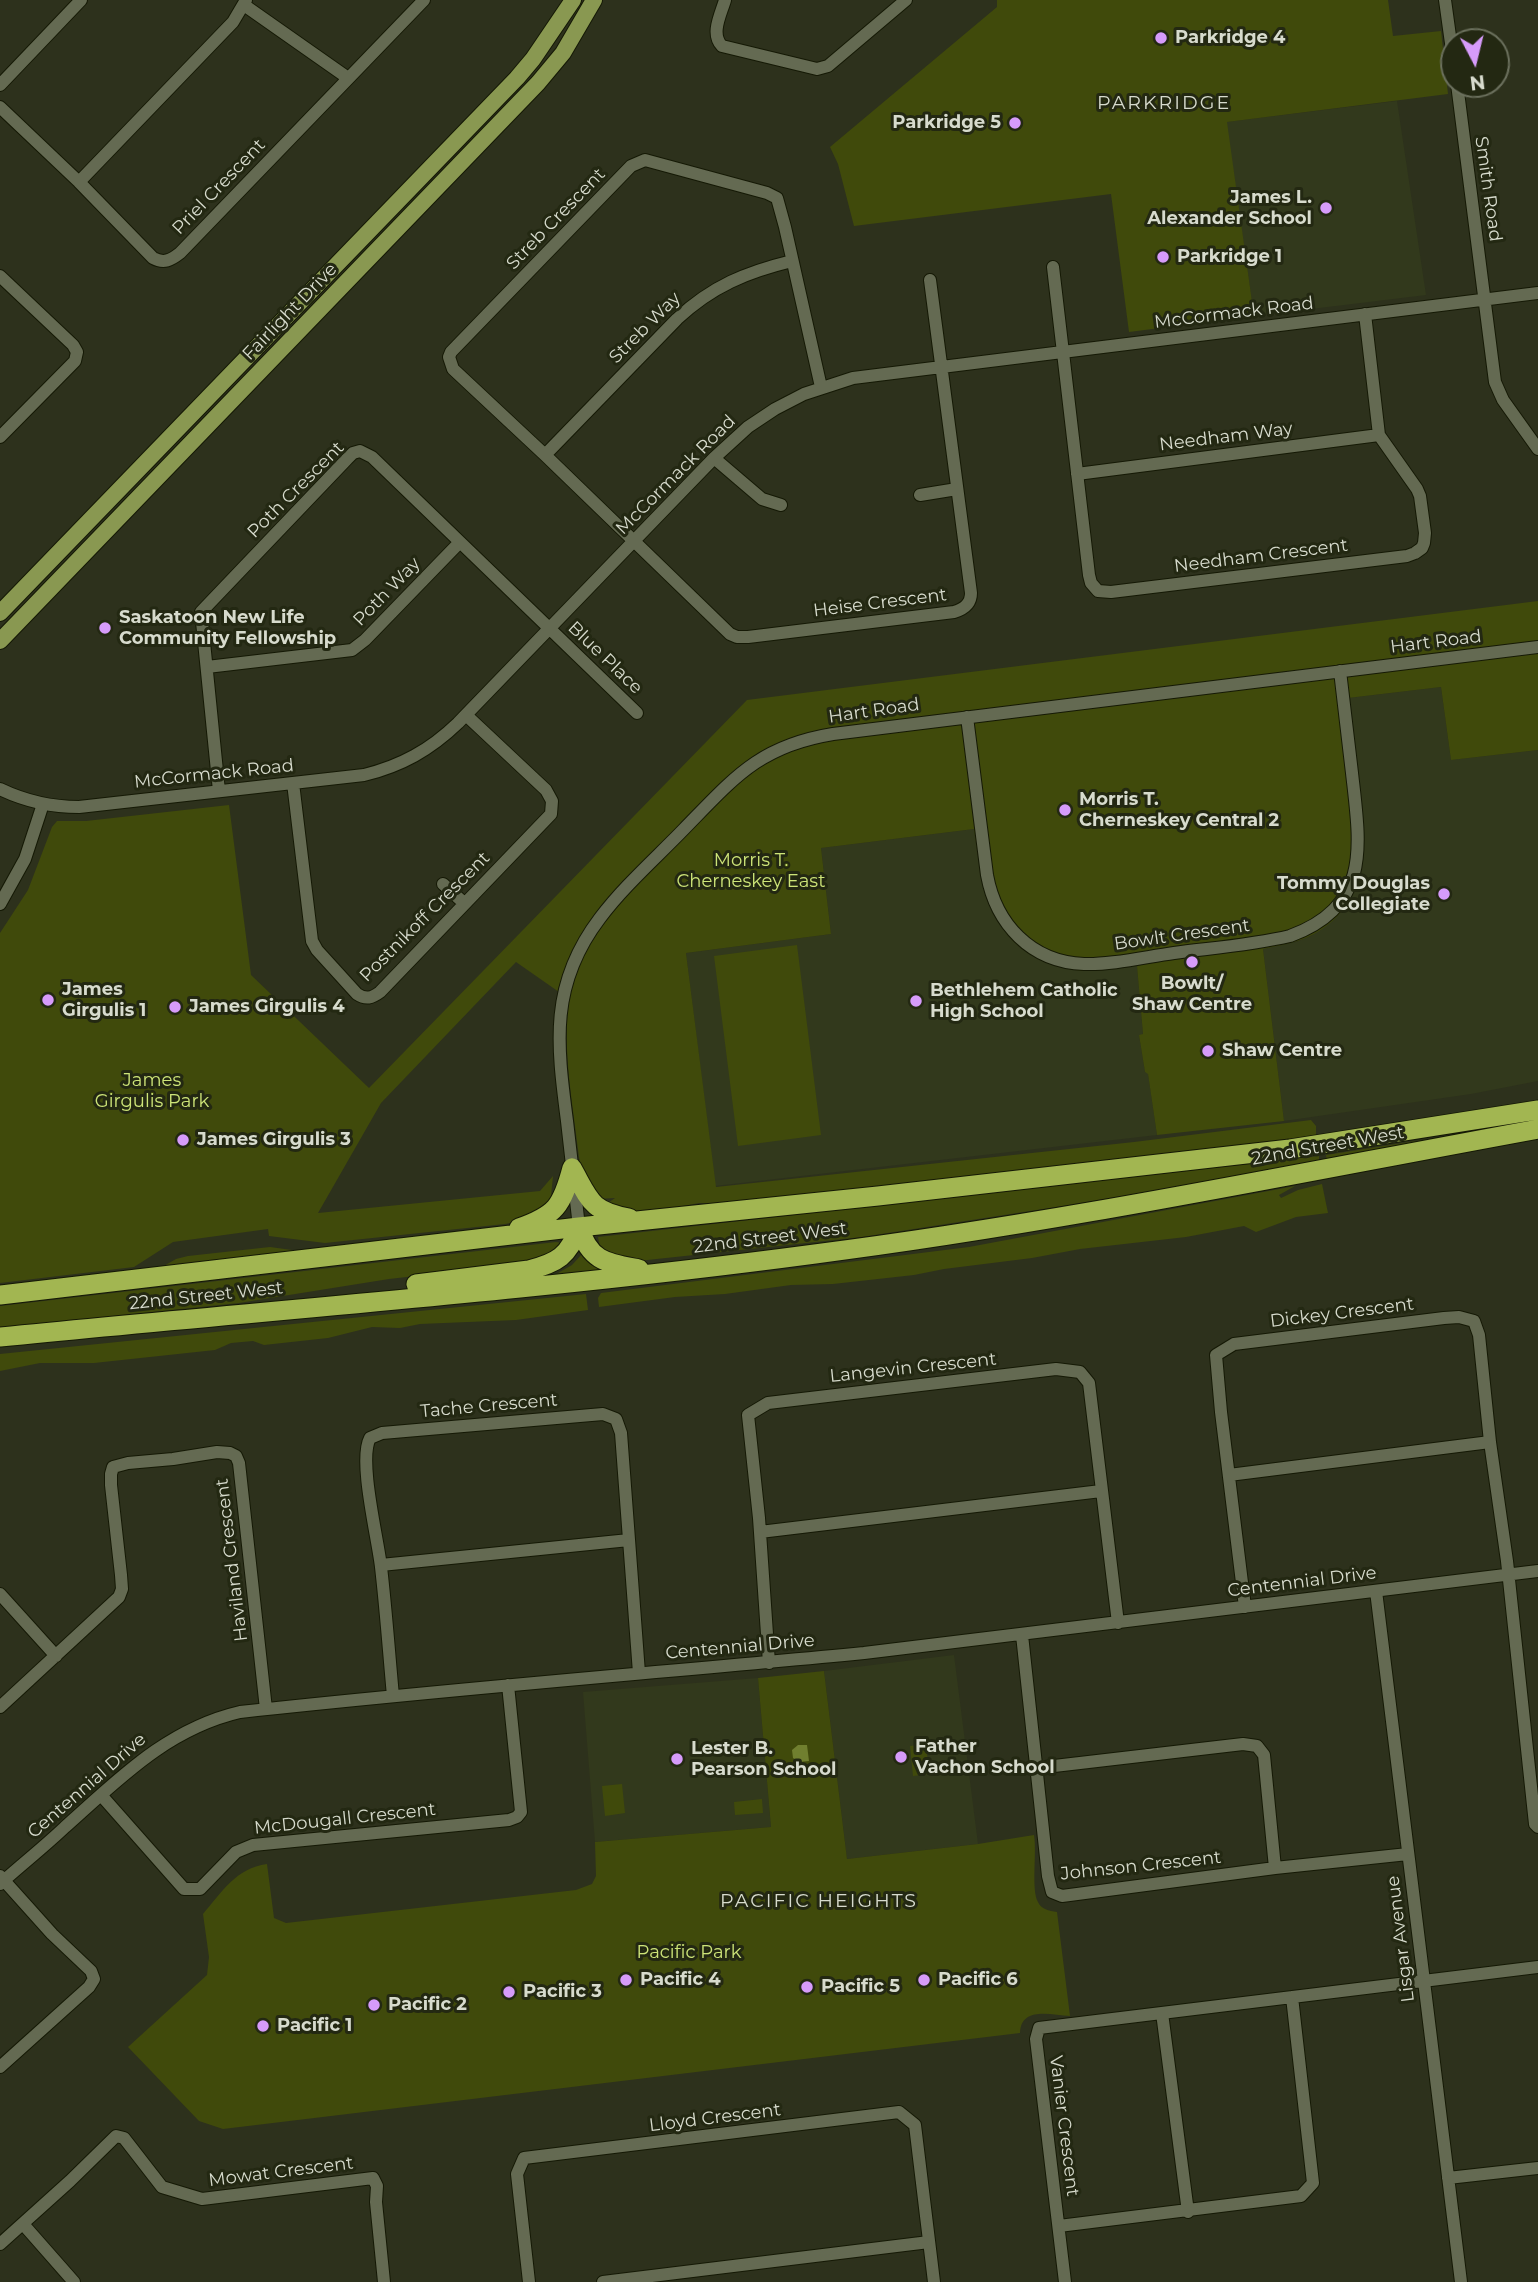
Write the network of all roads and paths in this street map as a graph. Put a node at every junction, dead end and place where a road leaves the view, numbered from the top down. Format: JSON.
{"nodes":[{"id":1,"x":81,"y":0,"type":"edge"},
{"id":2,"x":424,"y":0,"type":"edge"},
{"id":3,"x":573,"y":0,"type":"edge"},
{"id":4,"x":594,"y":0,"type":"edge"},
{"id":5,"x":725,"y":0,"type":"edge"},
{"id":6,"x":906,"y":0,"type":"edge"},
{"id":7,"x":1445,"y":0,"type":"edge"},
{"id":8,"x":245,"y":2,"type":"edge"},
{"id":9,"x":1449,"y":28,"type":"edge"},
{"id":10,"x":348,"y":78,"type":"junction"},
{"id":11,"x":0,"y":85,"type":"edge"},
{"id":12,"x":1459,"y":98,"type":"edge"},
{"id":13,"x":0,"y":107,"type":"edge"},
{"id":14,"x":79,"y":182,"type":"junction"},
{"id":15,"x":792,"y":261,"type":"junction"},
{"id":16,"x":1053,"y":267,"type":"dead end"},
{"id":17,"x":0,"y":276,"type":"edge"},
{"id":18,"x":930,"y":280,"type":"dead end"},
{"id":19,"x":1538,"y":293,"type":"edge"},
{"id":20,"x":1485,"y":299,"type":"junction"},
{"id":21,"x":1365,"y":314,"type":"junction"},
{"id":22,"x":1063,"y":351,"type":"junction"},
{"id":23,"x":942,"y":366,"type":"junction"},
{"id":24,"x":821,"y":387,"type":"junction"},
{"id":25,"x":1378,"y":435,"type":"junction"},
{"id":26,"x":0,"y":437,"type":"edge"},
{"id":27,"x":1538,"y":449,"type":"edge"},
{"id":28,"x":545,"y":455,"type":"junction"},
{"id":29,"x":714,"y":458,"type":"junction"},
{"id":30,"x":1077,"y":474,"type":"junction"},
{"id":31,"x":957,"y":489,"type":"junction"},
{"id":32,"x":920,"y":495,"type":"dead end"},
{"id":33,"x":780,"y":505,"type":"dead end"},
{"id":34,"x":460,"y":542,"type":"junction"},
{"id":35,"x":635,"y":542,"type":"junction"},
{"id":36,"x":0,"y":613,"type":"edge"},
{"id":37,"x":549,"y":628,"type":"junction"},
{"id":38,"x":0,"y":641,"type":"edge"},
{"id":39,"x":1538,"y":647,"type":"edge"},
{"id":40,"x":207,"y":667,"type":"junction"},
{"id":41,"x":1339,"y":671,"type":"junction"},
{"id":42,"x":637,"y":713,"type":"dead end"},
{"id":43,"x":466,"y":715,"type":"junction"},
{"id":44,"x":967,"y":717,"type":"junction"},
{"id":45,"x":293,"y":783,"type":"junction"},
{"id":46,"x":0,"y":789,"type":"edge"},
{"id":47,"x":219,"y":791,"type":"junction"},
{"id":48,"x":43,"y":804,"type":"junction"},
{"id":49,"x":443,"y":884,"type":"dead end"},
{"id":50,"x":464,"y":903,"type":"junction"},
{"id":51,"x":0,"y":904,"type":"edge"},
{"id":52,"x":1538,"y":1110,"type":"edge"},
{"id":53,"x":1538,"y":1129,"type":"edge"},
{"id":54,"x":572,"y":1168,"type":"junction"},
{"id":55,"x":644,"y":1222,"type":"junction"},
{"id":56,"x":579,"y":1227,"type":"junction"},
{"id":57,"x":502,"y":1237,"type":"junction"},
{"id":58,"x":653,"y":1272,"type":"junction"},
{"id":59,"x":0,"y":1295,"type":"edge"},
{"id":60,"x":276,"y":1310,"type":"junction"},
{"id":61,"x":0,"y":1337,"type":"edge"},
{"id":62,"x":1490,"y":1442,"type":"junction"},
{"id":63,"x":1229,"y":1475,"type":"junction"},
{"id":64,"x":1101,"y":1491,"type":"junction"},
{"id":65,"x":760,"y":1532,"type":"junction"},
{"id":66,"x":629,"y":1540,"type":"junction"},
{"id":67,"x":381,"y":1565,"type":"junction"},
{"id":68,"x":1538,"y":1572,"type":"edge"},
{"id":69,"x":1508,"y":1575,"type":"junction"},
{"id":70,"x":1377,"y":1591,"type":"junction"},
{"id":71,"x":0,"y":1594,"type":"edge"},
{"id":72,"x":1245,"y":1606,"type":"junction"},
{"id":73,"x":1118,"y":1623,"type":"junction"},
{"id":74,"x":1021,"y":1634,"type":"junction"},
{"id":75,"x":56,"y":1656,"type":"junction"},
{"id":76,"x":769,"y":1663,"type":"junction"},
{"id":77,"x":639,"y":1673,"type":"junction"},
{"id":78,"x":508,"y":1685,"type":"junction"},
{"id":79,"x":393,"y":1696,"type":"junction"},
{"id":80,"x":0,"y":1707,"type":"edge"},
{"id":81,"x":266,"y":1709,"type":"junction"},
{"id":82,"x":1037,"y":1768,"type":"junction"},
{"id":83,"x":101,"y":1795,"type":"junction"},
{"id":84,"x":1538,"y":1827,"type":"edge"},
{"id":85,"x":1408,"y":1854,"type":"junction"},
{"id":86,"x":1275,"y":1868,"type":"junction"},
{"id":87,"x":1,"y":1880,"type":"edge"},
{"id":88,"x":1538,"y":1967,"type":"edge"},
{"id":89,"x":1423,"y":1981,"type":"junction"},
{"id":90,"x":1292,"y":1997,"type":"junction"},
{"id":91,"x":1162,"y":2013,"type":"junction"},
{"id":92,"x":0,"y":2067,"type":"edge"},
{"id":93,"x":1538,"y":2168,"type":"edge"},
{"id":94,"x":1448,"y":2178,"type":"junction"},
{"id":95,"x":1188,"y":2212,"type":"junction"},
{"id":96,"x":23,"y":2224,"type":"junction"},
{"id":97,"x":1059,"y":2227,"type":"junction"},
{"id":98,"x":929,"y":2242,"type":"junction"},
{"id":99,"x":0,"y":2244,"type":"edge"},
{"id":100,"x":74,"y":2282,"type":"edge"},
{"id":101,"x":384,"y":2282,"type":"edge"},
{"id":102,"x":529,"y":2282,"type":"edge"},
{"id":103,"x":603,"y":2282,"type":"edge"},
{"id":104,"x":934,"y":2282,"type":"edge"},
{"id":105,"x":1065,"y":2282,"type":"edge"},
{"id":106,"x":1461,"y":2282,"type":"edge"}],
"edges":[{"from":1,"to":11,"type":"street"},
{"from":2,"to":10,"type":"street"},
{"from":3,"to":36,"type":"main road","name":"Fairlight Drive"},
{"from":4,"to":38,"type":"main road","name":"Fairlight Drive"},
{"from":5,"to":6,"type":"street"},
{"from":7,"to":9,"type":"street"},
{"from":8,"to":10,"type":"street"},
{"from":8,"to":14,"type":"street"},
{"from":10,"to":14,"type":"street","name":"Priel Crescent"},
{"from":12,"to":20,"type":"street","name":"Smith Road"},
{"from":13,"to":14,"type":"street","name":"Priel Crescent"},
{"from":15,"to":24,"type":"street","name":"Streb Crescent"},
{"from":15,"to":28,"type":"street","name":"Streb Way"},
{"from":15,"to":28,"type":"street","name":"Streb Crescent"},
{"from":16,"to":22,"type":"street","name":"Needham Crescent"},
{"from":17,"to":26,"type":"street"},
{"from":18,"to":23,"type":"street","name":"Heise Crescent"},
{"from":19,"to":20,"type":"street","name":"McCormack Road"},
{"from":20,"to":21,"type":"street","name":"McCormack Road"},
{"from":20,"to":27,"type":"street","name":"Smith Road"},
{"from":21,"to":22,"type":"street","name":"McCormack Road"},
{"from":21,"to":25,"type":"street","name":"Needham Crescent"},
{"from":22,"to":23,"type":"street","name":"McCormack Road"},
{"from":22,"to":30,"type":"street","name":"Needham Crescent"},
{"from":23,"to":24,"type":"street","name":"McCormack Road"},
{"from":23,"to":31,"type":"street","name":"Heise Crescent"},
{"from":24,"to":29,"type":"street","name":"McCormack Road"},
{"from":25,"to":30,"type":"street","name":"Needham Way"},
{"from":25,"to":30,"type":"street","name":"Needham Crescent"},
{"from":28,"to":35,"type":"street","name":"Streb Crescent"},
{"from":29,"to":33,"type":"street"},
{"from":29,"to":35,"type":"street","name":"McCormack Road"},
{"from":31,"to":32,"type":"street"},
{"from":31,"to":35,"type":"street","name":"Heise Crescent"},
{"from":34,"to":37,"type":"street","name":"Poth Crescent"},
{"from":34,"to":40,"type":"street","name":"Poth Way"},
{"from":34,"to":40,"type":"street","name":"Poth Crescent"},
{"from":35,"to":37,"type":"street","name":"McCormack Road"},
{"from":37,"to":42,"type":"street","name":"Blue Place"},
{"from":37,"to":43,"type":"street","name":"McCormack Road"},
{"from":39,"to":41,"type":"street","name":"Hart Road"},
{"from":40,"to":47,"type":"street","name":"Poth Crescent"},
{"from":41,"to":44,"type":"street","name":"Hart Road"},
{"from":41,"to":44,"type":"street","name":"Bowlt Crescent"},
{"from":43,"to":45,"type":"street","name":"McCormack Road"},
{"from":43,"to":50,"type":"street","name":"Postnikoff Crescent"},
{"from":44,"to":54,"type":"street","name":"Hart Road"},
{"from":45,"to":47,"type":"street","name":"McCormack Road"},
{"from":45,"to":50,"type":"street","name":"Postnikoff Crescent"},
{"from":46,"to":48,"type":"street","name":"McCormack Road"},
{"from":47,"to":48,"type":"street","name":"McCormack Road"},
{"from":48,"to":51,"type":"street"},
{"from":49,"to":50,"type":"street"},
{"from":52,"to":55,"type":"highway","name":"22nd Street West"},
{"from":53,"to":58,"type":"highway","name":"22nd Street West"},
{"from":54,"to":55,"type":"highway"},
{"from":54,"to":56,"type":"street","name":"Hart Road"},
{"from":54,"to":57,"type":"highway"},
{"from":55,"to":56,"type":"highway","name":"22nd Street West"},
{"from":56,"to":57,"type":"highway","name":"22nd Street West"},
{"from":56,"to":58,"type":"highway"},
{"from":56,"to":60,"type":"highway"},
{"from":57,"to":59,"type":"highway","name":"22nd Street West"},
{"from":58,"to":60,"type":"highway","name":"22nd Street West"},
{"from":60,"to":61,"type":"highway","name":"22nd Street West"},
{"from":62,"to":63,"type":"street"},
{"from":62,"to":63,"type":"street","name":"Dickey Crescent"},
{"from":62,"to":69,"type":"street","name":"Dickey Crescent"},
{"from":63,"to":72,"type":"street","name":"Dickey Crescent"},
{"from":64,"to":65,"type":"street"},
{"from":64,"to":65,"type":"street","name":"Langevin Crescent"},
{"from":64,"to":73,"type":"street","name":"Langevin Crescent"},
{"from":65,"to":76,"type":"street","name":"Langevin Crescent"},
{"from":66,"to":67,"type":"street"},
{"from":66,"to":67,"type":"street","name":"Tache Crescent"},
{"from":66,"to":77,"type":"street","name":"Tache Crescent"},
{"from":67,"to":79,"type":"street","name":"Tache Crescent"},
{"from":68,"to":69,"type":"street","name":"Centennial Drive"},
{"from":69,"to":70,"type":"street","name":"Centennial Drive"},
{"from":69,"to":84,"type":"street","name":"Dickey Crescent"},
{"from":70,"to":72,"type":"street","name":"Centennial Drive"},
{"from":70,"to":85,"type":"street","name":"Lisgar Avenue"},
{"from":71,"to":75,"type":"street"},
{"from":72,"to":73,"type":"street","name":"Centennial Drive"},
{"from":73,"to":74,"type":"street","name":"Centennial Drive"},
{"from":74,"to":76,"type":"street","name":"Centennial Drive"},
{"from":74,"to":82,"type":"street","name":"Johnson Crescent"},
{"from":75,"to":80,"type":"street","name":"Haviland Crescent"},
{"from":75,"to":81,"type":"street","name":"Haviland Crescent"},
{"from":76,"to":77,"type":"street","name":"Centennial Drive"},
{"from":77,"to":78,"type":"street","name":"Centennial Drive"},
{"from":78,"to":79,"type":"street","name":"Centennial Drive"},
{"from":78,"to":83,"type":"street","name":"McDougall Crescent"},
{"from":79,"to":81,"type":"street","name":"Centennial Drive"},
{"from":81,"to":83,"type":"street","name":"Centennial Drive"},
{"from":82,"to":86,"type":"street"},
{"from":82,"to":86,"type":"street","name":"Johnson Crescent"},
{"from":83,"to":87,"type":"street","name":"Centennial Drive"},
{"from":85,"to":86,"type":"street","name":"Johnson Crescent"},
{"from":85,"to":89,"type":"street","name":"Lisgar Avenue"},
{"from":87,"to":92,"type":"street"},
{"from":88,"to":89,"type":"street","name":"Vanier Crescent"},
{"from":89,"to":90,"type":"street","name":"Vanier Crescent"},
{"from":89,"to":94,"type":"street","name":"Lisgar Avenue"},
{"from":90,"to":91,"type":"street","name":"Vanier Crescent"},
{"from":90,"to":95,"type":"street"},
{"from":91,"to":95,"type":"street"},
{"from":91,"to":97,"type":"street","name":"Vanier Crescent"},
{"from":93,"to":94,"type":"street"},
{"from":94,"to":106,"type":"street","name":"Lisgar Avenue"},
{"from":95,"to":97,"type":"street"},
{"from":96,"to":99,"type":"street","name":"Mowat Crescent"},
{"from":96,"to":100,"type":"street"},
{"from":96,"to":101,"type":"street","name":"Mowat Crescent"},
{"from":97,"to":105,"type":"street","name":"Vanier Crescent"},
{"from":98,"to":102,"type":"street","name":"Lloyd Crescent"},
{"from":98,"to":103,"type":"street"},
{"from":98,"to":104,"type":"street","name":"Lloyd Crescent"}]}
